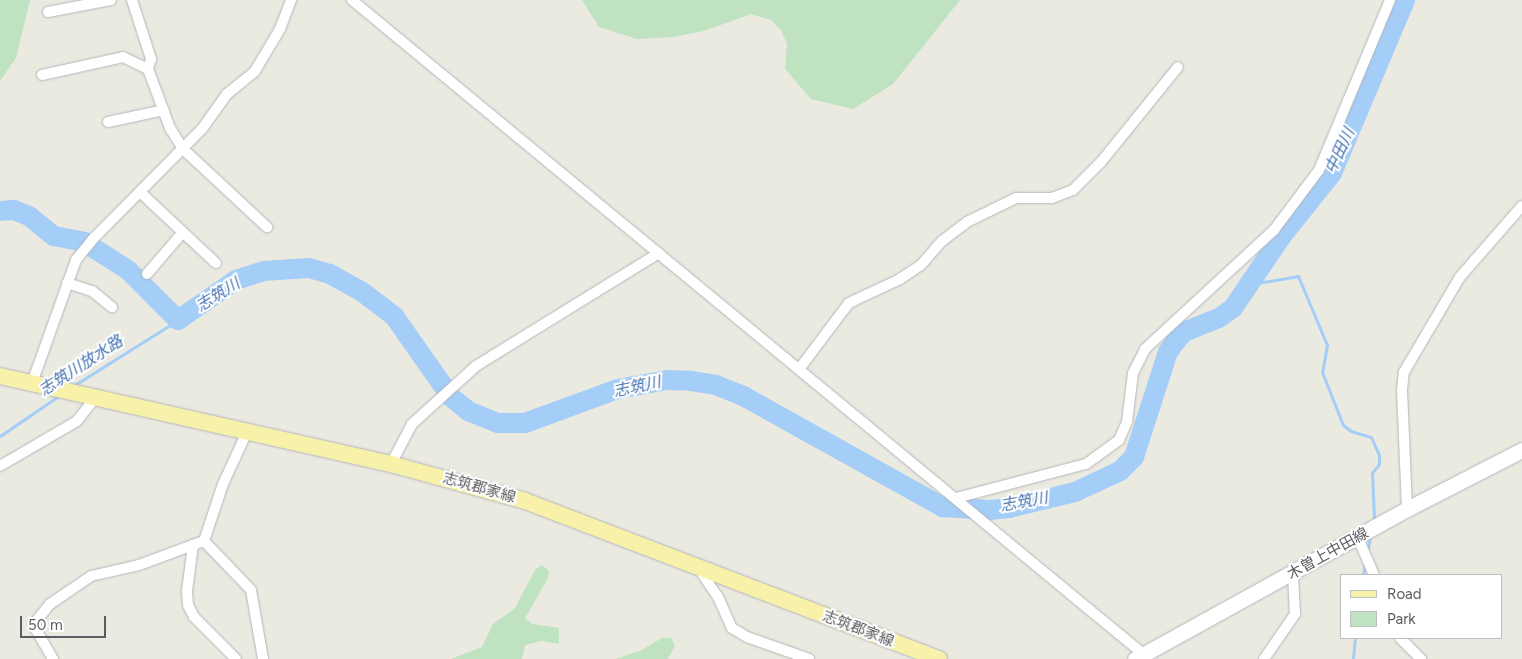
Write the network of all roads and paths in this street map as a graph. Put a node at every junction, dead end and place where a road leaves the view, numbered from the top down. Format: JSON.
{"nodes":[{"id":1,"x":111,"y":0,"type":"edge"},
{"id":2,"x":132,"y":0,"type":"edge"},
{"id":3,"x":291,"y":0,"type":"edge"},
{"id":4,"x":352,"y":0,"type":"edge"},
{"id":5,"x":1390,"y":0,"type":"edge"},
{"id":6,"x":48,"y":12,"type":"dead end"},
{"id":7,"x":1178,"y":67,"type":"dead end"},
{"id":8,"x":148,"y":69,"type":"junction"},
{"id":9,"x":42,"y":75,"type":"dead end"},
{"id":10,"x":164,"y":110,"type":"junction"},
{"id":11,"x":108,"y":122,"type":"dead end"},
{"id":12,"x":183,"y":149,"type":"junction"},
{"id":13,"x":140,"y":192,"type":"junction"},
{"id":14,"x":1522,"y":206,"type":"edge"},
{"id":15,"x":267,"y":227,"type":"dead end"},
{"id":16,"x":183,"y":232,"type":"junction"},
{"id":17,"x":659,"y":253,"type":"junction"},
{"id":18,"x":216,"y":263,"type":"dead end"},
{"id":19,"x":147,"y":274,"type":"dead end"},
{"id":20,"x":67,"y":283,"type":"junction"},
{"id":21,"x":112,"y":307,"type":"dead end"},
{"id":22,"x":800,"y":368,"type":"junction"},
{"id":23,"x":0,"y":376,"type":"edge"},
{"id":24,"x":36,"y":384,"type":"junction"},
{"id":25,"x":95,"y":398,"type":"junction"},
{"id":26,"x":247,"y":432,"type":"junction"},
{"id":27,"x":1522,"y":450,"type":"edge"},
{"id":28,"x":391,"y":464,"type":"junction"},
{"id":29,"x":0,"y":466,"type":"edge"},
{"id":30,"x":957,"y":499,"type":"junction"},
{"id":31,"x":1407,"y":509,"type":"junction"},
{"id":32,"x":1358,"y":538,"type":"junction"},
{"id":33,"x":204,"y":541,"type":"junction"},
{"id":34,"x":193,"y":545,"type":"junction"},
{"id":35,"x":699,"y":569,"type":"junction"},
{"id":36,"x":1293,"y":574,"type":"junction"},
{"id":37,"x":1374,"y":574,"type":"edge"},
{"id":38,"x":1401,"y":639,"type":"edge"},
{"id":39,"x":1139,"y":657,"type":"edge"},
{"id":40,"x":53,"y":659,"type":"edge"},
{"id":41,"x":236,"y":659,"type":"edge"},
{"id":42,"x":262,"y":659,"type":"edge"},
{"id":43,"x":809,"y":659,"type":"edge"},
{"id":44,"x":939,"y":659,"type":"edge"},
{"id":45,"x":1264,"y":659,"type":"edge"},
{"id":46,"x":1421,"y":659,"type":"edge"}],
"edges":[{"from":1,"to":6,"type":"street"},
{"from":2,"to":8,"type":"street"},
{"from":3,"to":12,"type":"street"},
{"from":4,"to":17,"type":"street"},
{"from":5,"to":30,"type":"street"},
{"from":7,"to":22,"type":"street"},
{"from":8,"to":9,"type":"street"},
{"from":8,"to":10,"type":"street"},
{"from":10,"to":11,"type":"street"},
{"from":10,"to":12,"type":"street"},
{"from":12,"to":13,"type":"street"},
{"from":12,"to":15,"type":"street"},
{"from":13,"to":16,"type":"street"},
{"from":13,"to":20,"type":"street"},
{"from":14,"to":31,"type":"street"},
{"from":16,"to":18,"type":"street"},
{"from":16,"to":19,"type":"street"},
{"from":17,"to":22,"type":"street"},
{"from":17,"to":28,"type":"street"},
{"from":20,"to":21,"type":"street"},
{"from":20,"to":24,"type":"street"},
{"from":22,"to":30,"type":"street"},
{"from":23,"to":24,"type":"main road","name":"志筑郡家線"},
{"from":24,"to":25,"type":"main road","name":"志筑郡家線"},
{"from":25,"to":26,"type":"main road","name":"志筑郡家線"},
{"from":25,"to":29,"type":"street"},
{"from":26,"to":28,"type":"main road","name":"志筑郡家線"},
{"from":26,"to":33,"type":"street"},
{"from":27,"to":31,"type":"main road","name":"木曽上中田線"},
{"from":28,"to":35,"type":"main road","name":"志筑郡家線"},
{"from":30,"to":39,"type":"street"},
{"from":31,"to":32,"type":"main road","name":"木曽上中田線"},
{"from":32,"to":36,"type":"main road","name":"木曽上中田線"},
{"from":32,"to":37,"type":"street"},
{"from":33,"to":34,"type":"street"},
{"from":33,"to":42,"type":"street"},
{"from":34,"to":40,"type":"street"},
{"from":34,"to":41,"type":"street"},
{"from":35,"to":43,"type":"street"},
{"from":35,"to":44,"type":"main road","name":"志筑郡家線"},
{"from":36,"to":39,"type":"main road","name":"木曽上中田線"},
{"from":36,"to":45,"type":"street"},
{"from":38,"to":46,"type":"street"}]}
